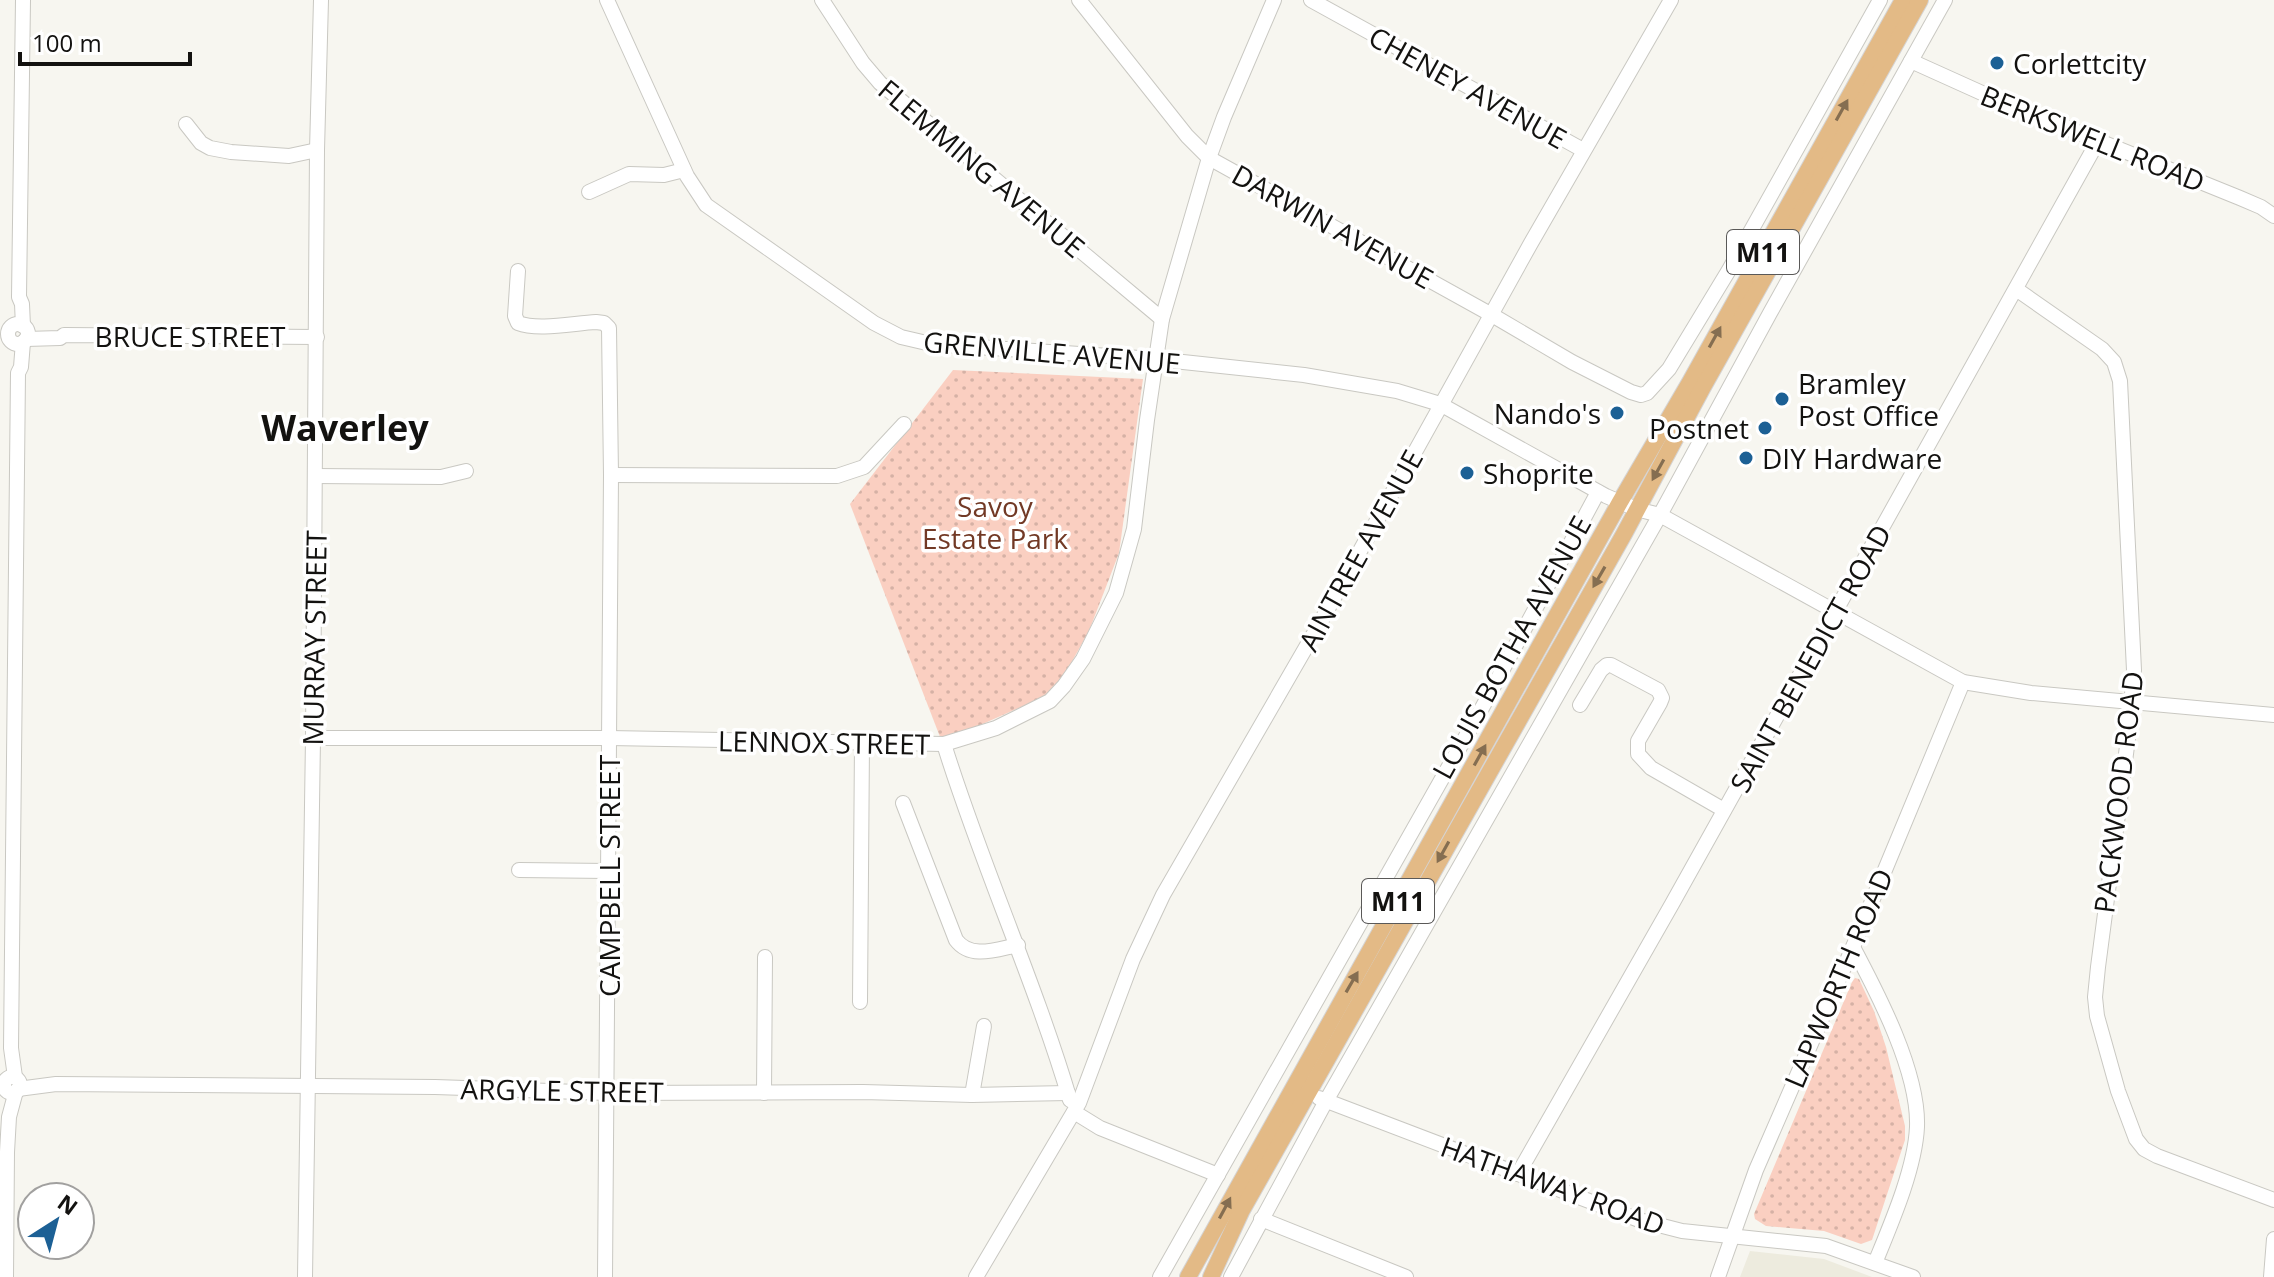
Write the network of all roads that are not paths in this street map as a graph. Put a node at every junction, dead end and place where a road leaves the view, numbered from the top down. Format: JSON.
{"nodes":[{"id":1,"x":23,"y":0,"type":"edge"},
{"id":2,"x":321,"y":0,"type":"edge"},
{"id":3,"x":607,"y":0,"type":"edge"},
{"id":4,"x":822,"y":0,"type":"edge"},
{"id":5,"x":1079,"y":0,"type":"edge"},
{"id":6,"x":1274,"y":0,"type":"edge"},
{"id":7,"x":1311,"y":0,"type":"edge"},
{"id":8,"x":1671,"y":0,"type":"edge"},
{"id":9,"x":1880,"y":0,"type":"edge"},
{"id":10,"x":1903,"y":0,"type":"edge"},
{"id":11,"x":1920,"y":0,"type":"edge"},
{"id":12,"x":1945,"y":0,"type":"edge"},
{"id":13,"x":1911,"y":61,"type":"junction"},
{"id":14,"x":186,"y":124,"type":"dead end"},
{"id":15,"x":2098,"y":141,"type":"junction"},
{"id":16,"x":317,"y":150,"type":"junction"},
{"id":17,"x":1583,"y":150,"type":"junction"},
{"id":18,"x":1209,"y":158,"type":"junction"},
{"id":19,"x":684,"y":170,"type":"junction"},
{"id":20,"x":589,"y":192,"type":"dead end"},
{"id":21,"x":2274,"y":216,"type":"edge"},
{"id":22,"x":1729,"y":270,"type":"junction"},
{"id":23,"x":518,"y":271,"type":"dead end"},
{"id":24,"x":1747,"y":281,"type":"junction"},
{"id":25,"x":2016,"y":289,"type":"junction"},
{"id":26,"x":1751,"y":302,"type":"junction"},
{"id":27,"x":1770,"y":313,"type":"junction"},
{"id":28,"x":1492,"y":315,"type":"junction"},
{"id":29,"x":1162,"y":319,"type":"junction"},
{"id":30,"x":14,"y":334,"type":"edge"},
{"id":31,"x":317,"y":337,"type":"junction"},
{"id":32,"x":1155,"y":359,"type":"junction"},
{"id":33,"x":1669,"y":369,"type":"junction"},
{"id":34,"x":1690,"y":382,"type":"junction"},
{"id":35,"x":1440,"y":404,"type":"junction"},
{"id":36,"x":904,"y":424,"type":"dead end"},
{"id":37,"x":466,"y":471,"type":"dead end"},
{"id":38,"x":611,"y":475,"type":"junction"},
{"id":39,"x":315,"y":476,"type":"junction"},
{"id":40,"x":1598,"y":492,"type":"junction"},
{"id":41,"x":1620,"y":502,"type":"junction"},
{"id":42,"x":1636,"y":509,"type":"junction"},
{"id":43,"x":1660,"y":515,"type":"junction"},
{"id":44,"x":1835,"y":611,"type":"junction"},
{"id":45,"x":1963,"y":682,"type":"junction"},
{"id":46,"x":2132,"y":703,"type":"junction"},
{"id":47,"x":1580,"y":705,"type":"dead end"},
{"id":48,"x":2274,"y":715,"type":"edge"},
{"id":49,"x":313,"y":738,"type":"junction"},
{"id":50,"x":609,"y":738,"type":"junction"},
{"id":51,"x":862,"y":742,"type":"junction"},
{"id":52,"x":944,"y":744,"type":"junction"},
{"id":53,"x":903,"y":803,"type":"dead end"},
{"id":54,"x":1724,"y":810,"type":"junction"},
{"id":55,"x":519,"y":870,"type":"dead end"},
{"id":56,"x":608,"y":871,"type":"junction"},
{"id":57,"x":1018,"y":945,"type":"junction"},
{"id":58,"x":1853,"y":947,"type":"junction"},
{"id":59,"x":765,"y":957,"type":"dead end"},
{"id":60,"x":860,"y":1002,"type":"dead end"},
{"id":61,"x":984,"y":1026,"type":"dead end"},
{"id":62,"x":13,"y":1084,"type":"junction"},
{"id":63,"x":309,"y":1086,"type":"junction"},
{"id":64,"x":1302,"y":1089,"type":"junction"},
{"id":65,"x":607,"y":1093,"type":"junction"},
{"id":66,"x":764,"y":1093,"type":"junction"},
{"id":67,"x":1068,"y":1093,"type":"junction"},
{"id":68,"x":972,"y":1095,"type":"junction"},
{"id":69,"x":1326,"y":1101,"type":"junction"},
{"id":70,"x":1074,"y":1112,"type":"junction"},
{"id":71,"x":1518,"y":1174,"type":"junction"},
{"id":72,"x":1218,"y":1175,"type":"junction"},
{"id":73,"x":2274,"y":1200,"type":"edge"},
{"id":74,"x":1261,"y":1219,"type":"junction"},
{"id":75,"x":1732,"y":1237,"type":"junction"},
{"id":76,"x":2274,"y":1239,"type":"edge"},
{"id":77,"x":1875,"y":1263,"type":"junction"},
{"id":78,"x":6,"y":1277,"type":"edge"},
{"id":79,"x":305,"y":1277,"type":"edge"},
{"id":80,"x":605,"y":1277,"type":"edge"},
{"id":81,"x":976,"y":1277,"type":"edge"},
{"id":82,"x":1160,"y":1277,"type":"edge"},
{"id":83,"x":1188,"y":1277,"type":"edge"},
{"id":84,"x":1211,"y":1277,"type":"edge"},
{"id":85,"x":1231,"y":1277,"type":"edge"},
{"id":86,"x":1406,"y":1277,"type":"edge"},
{"id":87,"x":1718,"y":1277,"type":"edge"},
{"id":88,"x":1913,"y":1277,"type":"edge"},
{"id":89,"x":2271,"y":1277,"type":"edge"}],
"edges":[{"from":1,"to":30,"type":"street"},
{"from":2,"to":16,"type":"street","name":"MURRAY STREET"},
{"from":3,"to":19,"type":"street","name":"GRENVILLE AVENUE"},
{"from":4,"to":29,"type":"street","name":"FLEMMING AVENUE"},
{"from":5,"to":18,"type":"street","name":"DARWIN AVENUE"},
{"from":6,"to":18,"type":"street"},
{"from":7,"to":17,"type":"street","name":"CHENEY AVENUE"},
{"from":8,"to":17,"type":"street","name":"AINTREE AVENUE"},
{"from":9,"to":22,"type":"street"},
{"from":24,"to":10,"type":"main road","name":"LOUIS BOTHA AVENUE","number":"M11","one_way":true},
{"from":11,"to":26,"type":"main road","name":"LOUIS BOTHA AVENUE","number":"M11"},
{"from":12,"to":13,"type":"street"},
{"from":13,"to":15,"type":"street","name":"BERKSWELL ROAD"},
{"from":13,"to":27,"type":"street"},
{"from":14,"to":16,"type":"street"},
{"from":15,"to":21,"type":"street","name":"BERKSWELL ROAD"},
{"from":15,"to":25,"type":"street","name":"SAINT BENEDICT ROAD"},
{"from":16,"to":31,"type":"street","name":"MURRAY STREET"},
{"from":17,"to":28,"type":"street","name":"AINTREE AVENUE"},
{"from":18,"to":28,"type":"street","name":"DARWIN AVENUE"},
{"from":18,"to":29,"type":"street"},
{"from":19,"to":20,"type":"street"},
{"from":19,"to":32,"type":"street","name":"GRENVILLE AVENUE"},
{"from":22,"to":24,"type":"street"},
{"from":22,"to":33,"type":"street"},
{"from":23,"to":38,"type":"street","name":"CAMPBELL STREET"},
{"from":34,"to":24,"type":"main road","name":"LOUIS BOTHA AVENUE","number":"M11","one_way":true},
{"from":25,"to":44,"type":"street","name":"SAINT BENEDICT ROAD"},
{"from":25,"to":46,"type":"street","name":"PACKWOOD ROAD"},
{"from":26,"to":27,"type":"street"},
{"from":26,"to":42,"type":"main road","name":"LOUIS BOTHA AVENUE","number":"M11","one_way":true},
{"from":27,"to":43,"type":"street"},
{"from":28,"to":33,"type":"street","name":"DARWIN AVENUE"},
{"from":28,"to":35,"type":"street","name":"AINTREE AVENUE"},
{"from":29,"to":32,"type":"street"},
{"from":30,"to":31,"type":"street","name":"BRUCE STREET"},
{"from":30,"to":62,"type":"street"},
{"from":31,"to":39,"type":"street","name":"MURRAY STREET"},
{"from":32,"to":35,"type":"street","name":"GRENVILLE AVENUE"},
{"from":32,"to":52,"type":"street"},
{"from":33,"to":34,"type":"street"},
{"from":34,"to":41,"type":"main road","name":"LOUIS BOTHA AVENUE","number":"M11"},
{"from":35,"to":40,"type":"street","name":"GRENVILLE AVENUE"},
{"from":35,"to":70,"type":"street","name":"AINTREE AVENUE"},
{"from":36,"to":38,"type":"street"},
{"from":37,"to":39,"type":"street"},
{"from":38,"to":50,"type":"street","name":"CAMPBELL STREET"},
{"from":39,"to":49,"type":"street","name":"MURRAY STREET"},
{"from":40,"to":41,"type":"street","name":"GRENVILLE AVENUE"},
{"from":40,"to":72,"type":"street","name":"LOUIS BOTHA AVENUE"},
{"from":41,"to":42,"type":"street","name":"GRENVILLE AVENUE"},
{"from":64,"to":41,"type":"main road","name":"LOUIS BOTHA AVENUE","number":"M11","one_way":true},
{"from":42,"to":43,"type":"street","name":"GRENVILLE AVENUE"},
{"from":42,"to":64,"type":"main road","name":"LOUIS BOTHA AVENUE","number":"M11","one_way":true},
{"from":43,"to":44,"type":"street","name":"GRENVILLE AVENUE"},
{"from":43,"to":69,"type":"street"},
{"from":44,"to":45,"type":"street","name":"GRENVILLE AVENUE"},
{"from":44,"to":54,"type":"street","name":"SAINT BENEDICT ROAD"},
{"from":45,"to":46,"type":"street","name":"GRENVILLE AVENUE"},
{"from":45,"to":58,"type":"street","name":"LAPWORTH ROAD"},
{"from":46,"to":48,"type":"street","name":"GRENVILLE AVENUE"},
{"from":46,"to":73,"type":"street","name":"PACKWOOD ROAD"},
{"from":47,"to":54,"type":"street"},
{"from":49,"to":50,"type":"street","name":"LENNOX STREET"},
{"from":49,"to":63,"type":"street","name":"MURRAY STREET"},
{"from":50,"to":51,"type":"street","name":"LENNOX STREET"},
{"from":50,"to":56,"type":"street","name":"CAMPBELL STREET"},
{"from":51,"to":52,"type":"street","name":"LENNOX STREET"},
{"from":51,"to":60,"type":"street"},
{"from":52,"to":57,"type":"street","name":"LENNOX STREET"},
{"from":53,"to":57,"type":"street"},
{"from":54,"to":71,"type":"street","name":"SAINT BENEDICT ROAD"},
{"from":55,"to":56,"type":"street"},
{"from":56,"to":65,"type":"street","name":"CAMPBELL STREET"},
{"from":57,"to":67,"type":"street","name":"LENNOX STREET"},
{"from":58,"to":75,"type":"street","name":"LAPWORTH ROAD"},
{"from":58,"to":77,"type":"street"},
{"from":59,"to":66,"type":"street"},
{"from":61,"to":68,"type":"street"},
{"from":62,"to":63,"type":"street","name":"ARGYLE STREET"},
{"from":62,"to":78,"type":"street"},
{"from":63,"to":65,"type":"street","name":"ARGYLE STREET"},
{"from":63,"to":79,"type":"street","name":"MURRAY STREET"},
{"from":64,"to":69,"type":"street","name":"HATHAWAY ROAD"},
{"from":83,"to":64,"type":"main road","name":"LOUIS BOTHA AVENUE","number":"M11","one_way":true},
{"from":64,"to":84,"type":"main road","name":"LOUIS BOTHA AVENUE","number":"M11"},
{"from":65,"to":66,"type":"street","name":"ARGYLE STREET"},
{"from":65,"to":80,"type":"street","name":"CAMPBELL STREET"},
{"from":66,"to":68,"type":"street","name":"ARGYLE STREET"},
{"from":67,"to":68,"type":"street","name":"ARGYLE STREET"},
{"from":67,"to":70,"type":"street","name":"LENNOX STREET"},
{"from":69,"to":71,"type":"street","name":"HATHAWAY ROAD"},
{"from":69,"to":74,"type":"street"},
{"from":70,"to":72,"type":"street"},
{"from":70,"to":81,"type":"street","name":"AINTREE AVENUE"},
{"from":71,"to":75,"type":"street","name":"HATHAWAY ROAD"},
{"from":72,"to":82,"type":"street","name":"LOUIS BOTHA AVENUE"},
{"from":74,"to":85,"type":"street"},
{"from":74,"to":86,"type":"street"},
{"from":75,"to":77,"type":"street","name":"HATHAWAY ROAD"},
{"from":75,"to":87,"type":"street","name":"LAPWORTH ROAD"},
{"from":76,"to":89,"type":"street"},
{"from":77,"to":88,"type":"street","name":"HATHAWAY ROAD"}]}
